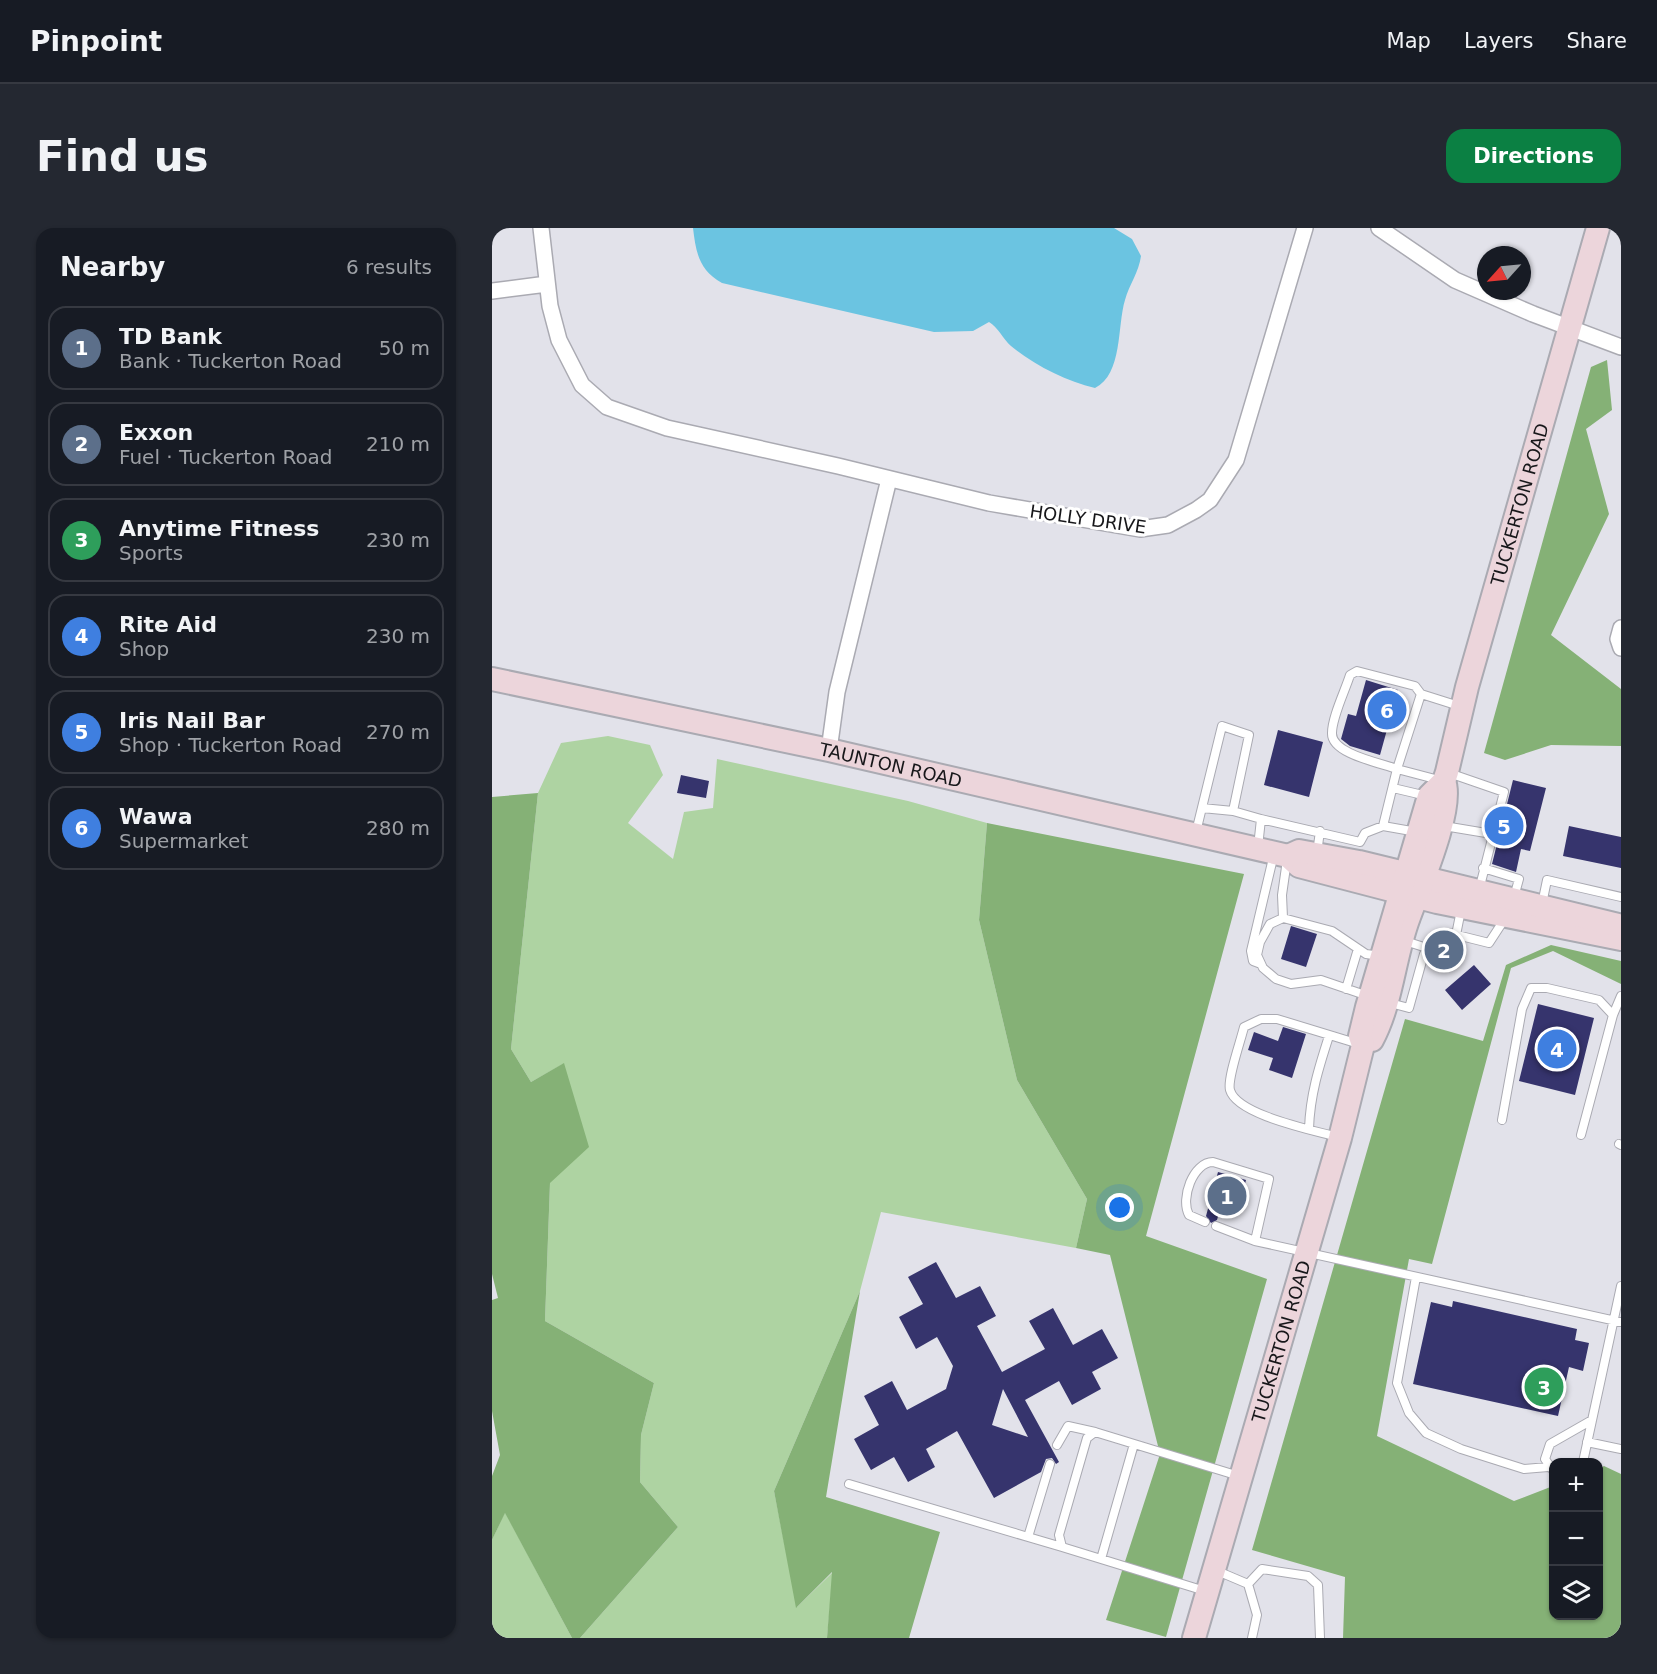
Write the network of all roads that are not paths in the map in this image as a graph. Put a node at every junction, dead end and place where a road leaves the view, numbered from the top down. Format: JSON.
{"nodes":[{"id":1,"x":541,"y":228,"type":"edge"},
{"id":2,"x":1305,"y":228,"type":"edge"},
{"id":3,"x":1379,"y":228,"type":"edge"},
{"id":4,"x":1598,"y":228,"type":"edge"},
{"id":5,"x":547,"y":284,"type":"junction"},
{"id":6,"x":492,"y":291,"type":"edge"},
{"id":7,"x":1571,"y":327,"type":"junction"},
{"id":8,"x":1621,"y":346,"type":"edge"},
{"id":9,"x":889,"y":479,"type":"junction"},
{"id":10,"x":1621,"y":628,"type":"edge"},
{"id":11,"x":1621,"y":648,"type":"edge"},
{"id":12,"x":492,"y":679,"type":"edge"},
{"id":13,"x":1421,"y":694,"type":"junction"},
{"id":14,"x":1464,"y":707,"type":"junction"},
{"id":15,"x":828,"y":750,"type":"junction"},
{"id":16,"x":1397,"y":769,"type":"junction"},
{"id":17,"x":1440,"y":783,"type":"junction"},
{"id":18,"x":1393,"y":788,"type":"junction"},
{"id":19,"x":1202,"y":808,"type":"junction"},
{"id":20,"x":1233,"y":811,"type":"junction"},
{"id":21,"x":1261,"y":819,"type":"junction"},
{"id":22,"x":1440,"y":825,"type":"junction"},
{"id":23,"x":1383,"y":826,"type":"junction"},
{"id":24,"x":1320,"y":831,"type":"junction"},
{"id":25,"x":1418,"y":833,"type":"junction"},
{"id":26,"x":1492,"y":834,"type":"junction"},
{"id":27,"x":1195,"y":835,"type":"junction"},
{"id":28,"x":1359,"y":852,"type":"junction"},
{"id":29,"x":1273,"y":853,"type":"junction"},
{"id":30,"x":1317,"y":853,"type":"junction"},
{"id":31,"x":1483,"y":868,"type":"junction"},
{"id":32,"x":1412,"y":885,"type":"junction"},
{"id":33,"x":1621,"y":897,"type":"edge"},
{"id":34,"x":1470,"y":900,"type":"junction"},
{"id":35,"x":1541,"y":907,"type":"junction"},
{"id":36,"x":1509,"y":908,"type":"junction"},
{"id":37,"x":1283,"y":918,"type":"junction"},
{"id":38,"x":1621,"y":926,"type":"edge"},
{"id":39,"x":1456,"y":935,"type":"junction"},
{"id":40,"x":1621,"y":939,"type":"edge"},
{"id":41,"x":1403,"y":940,"type":"junction"},
{"id":42,"x":1358,"y":949,"type":"junction"},
{"id":43,"x":1430,"y":949,"type":"junction"},
{"id":44,"x":1382,"y":956,"type":"junction"},
{"id":45,"x":1261,"y":963,"type":"junction"},
{"id":46,"x":1346,"y":989,"type":"junction"},
{"id":47,"x":1621,"y":996,"type":"edge"},
{"id":48,"x":1377,"y":999,"type":"junction"},
{"id":49,"x":1617,"y":1013,"type":"edge"},
{"id":50,"x":1329,"y":1036,"type":"junction"},
{"id":51,"x":1363,"y":1045,"type":"junction"},
{"id":52,"x":1502,"y":1120,"type":"dead end"},
{"id":53,"x":1309,"y":1129,"type":"junction"},
{"id":54,"x":1581,"y":1135,"type":"dead end"},
{"id":55,"x":1340,"y":1138,"type":"junction"},
{"id":56,"x":1205,"y":1222,"type":"dead end"},
{"id":57,"x":1216,"y":1226,"type":"dead end"},
{"id":58,"x":1255,"y":1241,"type":"junction"},
{"id":59,"x":1306,"y":1253,"type":"junction"},
{"id":60,"x":1416,"y":1277,"type":"junction"},
{"id":61,"x":1621,"y":1286,"type":"edge"},
{"id":62,"x":1617,"y":1321,"type":"edge"},
{"id":63,"x":1592,"y":1420,"type":"junction"},
{"id":64,"x":1095,"y":1432,"type":"junction"},
{"id":65,"x":1587,"y":1442,"type":"junction"},
{"id":66,"x":1134,"y":1444,"type":"junction"},
{"id":67,"x":1057,"y":1445,"type":"dead end"},
{"id":68,"x":1621,"y":1449,"type":"edge"},
{"id":69,"x":1584,"y":1458,"type":"edge"},
{"id":70,"x":1050,"y":1464,"type":"dead end"},
{"id":71,"x":1549,"y":1465,"type":"edge"},
{"id":72,"x":1549,"y":1470,"type":"edge"},
{"id":73,"x":1241,"y":1476,"type":"junction"},
{"id":74,"x":849,"y":1484,"type":"dead end"},
{"id":75,"x":1028,"y":1537,"type":"junction"},
{"id":76,"x":1062,"y":1547,"type":"junction"},
{"id":77,"x":1101,"y":1559,"type":"junction"},
{"id":78,"x":1215,"y":1570,"type":"junction"},
{"id":79,"x":1248,"y":1584,"type":"junction"},
{"id":80,"x":1208,"y":1592,"type":"junction"},
{"id":81,"x":1194,"y":1638,"type":"edge"},
{"id":82,"x":1252,"y":1638,"type":"edge"},
{"id":83,"x":1320,"y":1638,"type":"edge"}],
"edges":[{"from":1,"to":5,"type":"street","name":"HOLLY DRIVE"},
{"from":2,"to":9,"type":"street","name":"HOLLY DRIVE"},
{"from":3,"to":7,"type":"street"},
{"from":4,"to":7,"type":"main road","name":"TUCKERTON ROAD"},
{"from":5,"to":6,"type":"street"},
{"from":5,"to":9,"type":"street","name":"HOLLY DRIVE"},
{"from":7,"to":8,"type":"street"},
{"from":7,"to":14,"type":"main road","name":"TUCKERTON ROAD"},
{"from":9,"to":15,"type":"street"},
{"from":10,"to":11,"type":"street"},
{"from":12,"to":15,"type":"main road","name":"TAUNTON ROAD"},
{"from":13,"to":14,"type":"lane"},
{"from":13,"to":16,"type":"lane"},
{"from":13,"to":16,"type":"lane"},
{"from":14,"to":17,"type":"main road","name":"TUCKERTON ROAD"},
{"from":15,"to":27,"type":"main road","name":"TAUNTON ROAD"},
{"from":16,"to":17,"type":"lane"},
{"from":16,"to":18,"type":"lane"},
{"from":17,"to":18,"type":"lane"},
{"from":17,"to":22,"type":"main road","name":"TUCKERTON ROAD"},
{"from":17,"to":25,"type":"main road","name":"TUCKERTON ROAD"},
{"from":17,"to":26,"type":"lane"},
{"from":18,"to":23,"type":"lane"},
{"from":19,"to":20,"type":"lane"},
{"from":19,"to":20,"type":"lane"},
{"from":19,"to":27,"type":"lane"},
{"from":20,"to":21,"type":"lane"},
{"from":21,"to":24,"type":"lane"},
{"from":21,"to":29,"type":"lane"},
{"from":22,"to":26,"type":"lane"},
{"from":22,"to":32,"type":"main road","name":"TUCKERTON ROAD"},
{"from":23,"to":25,"type":"lane"},
{"from":23,"to":28,"type":"lane"},
{"from":24,"to":28,"type":"lane"},
{"from":24,"to":30,"type":"lane"},
{"from":25,"to":32,"type":"main road","name":"TUCKERTON ROAD"},
{"from":26,"to":31,"type":"lane"},
{"from":27,"to":29,"type":"main road","name":"TAUNTON ROAD"},
{"from":28,"to":30,"type":"main road","name":"TAUNTON ROAD"},
{"from":28,"to":32,"type":"main road","name":"TAUNTON ROAD"},
{"from":29,"to":30,"type":"main road","name":"TAUNTON ROAD"},
{"from":29,"to":32,"type":"main road","name":"TAUNTON ROAD"},
{"from":29,"to":37,"type":"lane"},
{"from":29,"to":45,"type":"lane"},
{"from":31,"to":34,"type":"lane"},
{"from":31,"to":36,"type":"lane"},
{"from":32,"to":34,"type":"main road"},
{"from":32,"to":41,"type":"main road","name":"TUCKERTON ROAD"},
{"from":32,"to":44,"type":"main road","name":"TUCKERTON ROAD"},
{"from":33,"to":35,"type":"lane"},
{"from":34,"to":36,"type":"main road"},
{"from":34,"to":39,"type":"lane"},
{"from":35,"to":36,"type":"main road"},
{"from":35,"to":38,"type":"main road"},
{"from":36,"to":39,"type":"lane"},
{"from":36,"to":40,"type":"main road"},
{"from":37,"to":42,"type":"lane"},
{"from":37,"to":45,"type":"lane"},
{"from":39,"to":43,"type":"lane"},
{"from":41,"to":43,"type":"lane"},
{"from":41,"to":48,"type":"main road","name":"TUCKERTON ROAD"},
{"from":42,"to":44,"type":"lane"},
{"from":42,"to":46,"type":"lane"},
{"from":43,"to":48,"type":"lane"},
{"from":44,"to":48,"type":"main road","name":"TUCKERTON ROAD"},
{"from":45,"to":46,"type":"lane"},
{"from":46,"to":48,"type":"lane"},
{"from":47,"to":49,"type":"lane"},
{"from":48,"to":51,"type":"main road","name":"TUCKERTON ROAD"},
{"from":49,"to":52,"type":"lane"},
{"from":49,"to":54,"type":"lane"},
{"from":50,"to":51,"type":"lane"},
{"from":50,"to":53,"type":"lane"},
{"from":50,"to":53,"type":"lane"},
{"from":51,"to":55,"type":"main road","name":"TUCKERTON ROAD"},
{"from":53,"to":55,"type":"lane"},
{"from":55,"to":59,"type":"main road","name":"TUCKERTON ROAD"},
{"from":56,"to":58,"type":"lane"},
{"from":57,"to":58,"type":"lane"},
{"from":58,"to":59,"type":"lane"},
{"from":59,"to":60,"type":"lane"},
{"from":59,"to":73,"type":"main road","name":"TUCKERTON ROAD"},
{"from":60,"to":62,"type":"lane"},
{"from":60,"to":72,"type":"lane"},
{"from":61,"to":62,"type":"lane"},
{"from":62,"to":63,"type":"lane"},
{"from":63,"to":65,"type":"lane"},
{"from":63,"to":71,"type":"lane"},
{"from":64,"to":66,"type":"lane"},
{"from":64,"to":67,"type":"lane"},
{"from":64,"to":76,"type":"lane"},
{"from":65,"to":68,"type":"lane"},
{"from":65,"to":69,"type":"lane"},
{"from":66,"to":73,"type":"lane"},
{"from":66,"to":77,"type":"lane"},
{"from":70,"to":75,"type":"lane"},
{"from":73,"to":78,"type":"main road","name":"TUCKERTON ROAD"},
{"from":74,"to":75,"type":"lane"},
{"from":75,"to":76,"type":"lane"},
{"from":76,"to":77,"type":"lane"},
{"from":77,"to":80,"type":"lane"},
{"from":78,"to":79,"type":"lane"},
{"from":78,"to":80,"type":"main road","name":"TUCKERTON ROAD"},
{"from":79,"to":82,"type":"lane"},
{"from":79,"to":83,"type":"lane"},
{"from":80,"to":81,"type":"main road","name":"TUCKERTON ROAD"}]}
